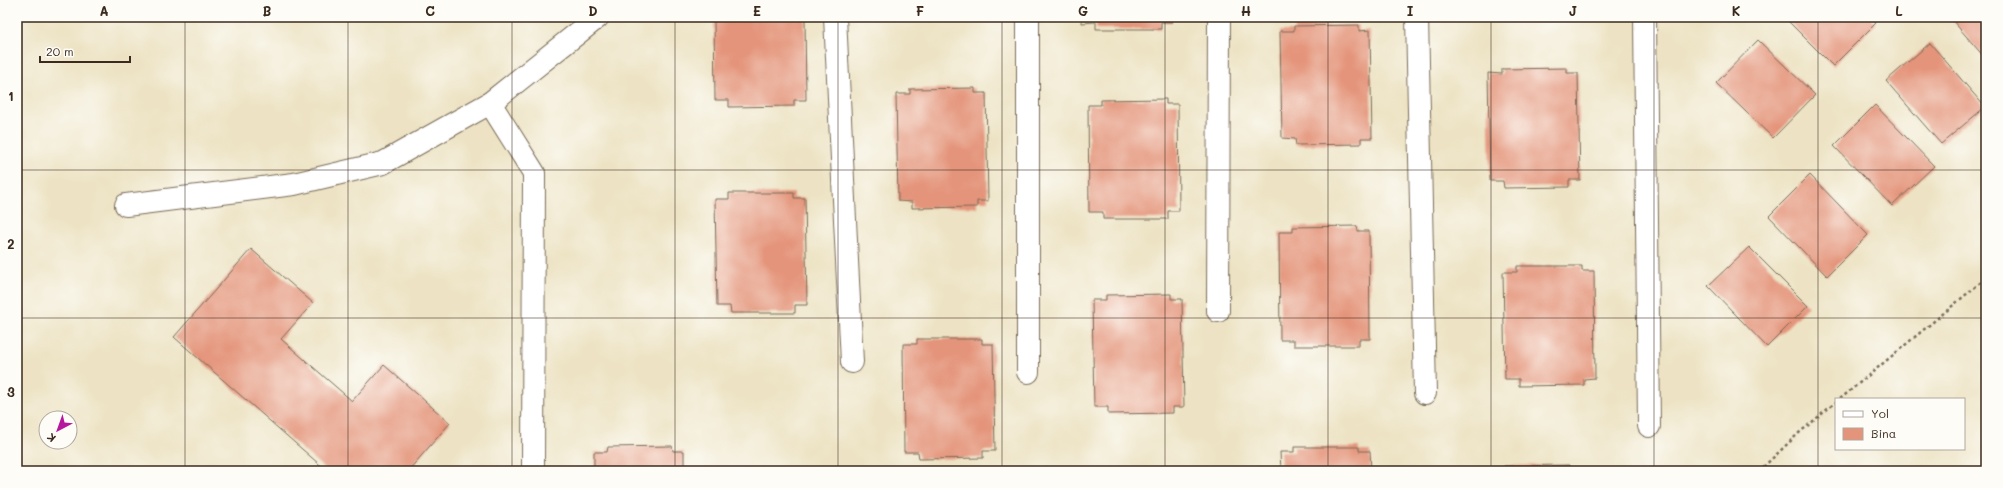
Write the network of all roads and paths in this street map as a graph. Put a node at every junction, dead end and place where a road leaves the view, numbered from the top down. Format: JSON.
{"nodes":[{"id":1,"x":598,"y":17,"type":"edge"},
{"id":2,"x":836,"y":17,"type":"edge"},
{"id":3,"x":1028,"y":17,"type":"edge"},
{"id":4,"x":1219,"y":17,"type":"edge"},
{"id":5,"x":1416,"y":17,"type":"edge"},
{"id":6,"x":1645,"y":17,"type":"edge"},
{"id":7,"x":490,"y":103,"type":"junction"},
{"id":8,"x":126,"y":205,"type":"dead end"},
{"id":9,"x":1986,"y":278,"type":"edge"},
{"id":10,"x":1218,"y":311,"type":"dead end"},
{"id":11,"x":852,"y":362,"type":"dead end"},
{"id":12,"x":1028,"y":372,"type":"dead end"},
{"id":13,"x":1425,"y":393,"type":"dead end"},
{"id":14,"x":1841,"y":398,"type":"edge"},
{"id":15,"x":1835,"y":403,"type":"edge"},
{"id":16,"x":1649,"y":426,"type":"dead end"},
{"id":17,"x":533,"y":471,"type":"edge"},
{"id":18,"x":1759,"y":471,"type":"edge"}],
"edges":[{"from":1,"to":7,"type":"street"},
{"from":2,"to":11,"type":"street"},
{"from":3,"to":12,"type":"street"},
{"from":4,"to":10,"type":"street"},
{"from":5,"to":13,"type":"street"},
{"from":6,"to":16,"type":"street"},
{"from":7,"to":8,"type":"street"},
{"from":7,"to":17,"type":"street"},
{"from":9,"to":14,"type":"path"},
{"from":15,"to":18,"type":"path"}]}
